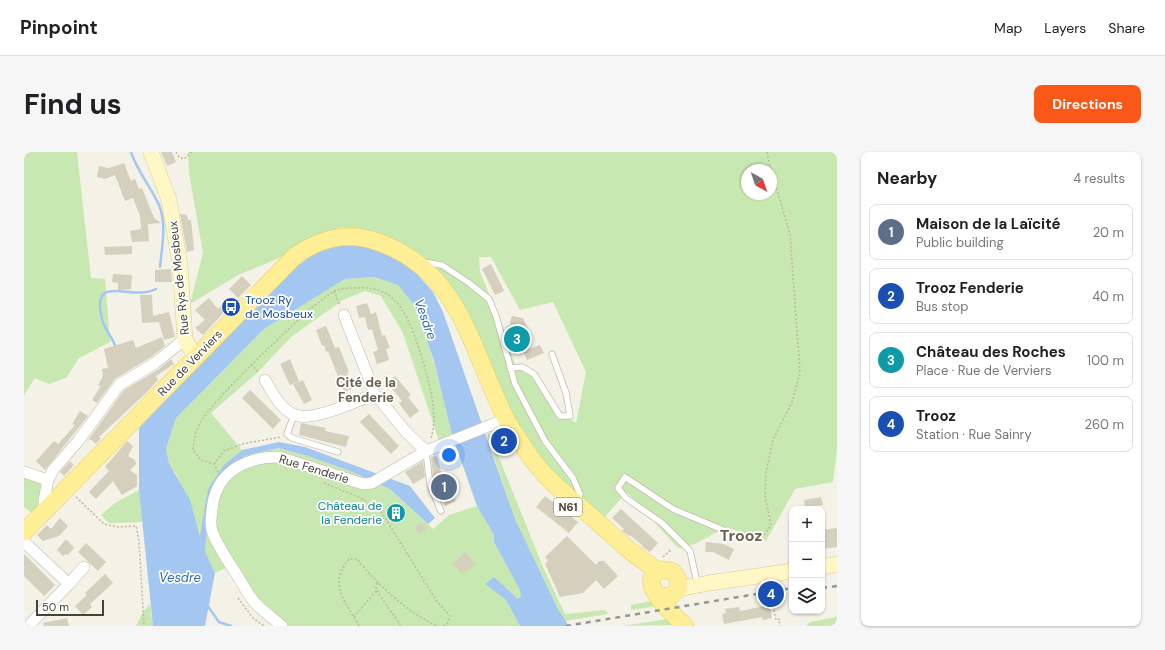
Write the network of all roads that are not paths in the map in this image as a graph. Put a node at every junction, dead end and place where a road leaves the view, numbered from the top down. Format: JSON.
{"nodes":[{"id":1,"x":150,"y":152,"type":"edge"},
{"id":2,"x":417,"y":261,"type":"junction"},
{"id":3,"x":344,"y":316,"type":"road end"},
{"id":4,"x":185,"y":339,"type":"junction"},
{"id":5,"x":552,"y":354,"type":"dead end"},
{"id":6,"x":197,"y":356,"type":"junction"},
{"id":7,"x":510,"y":368,"type":"junction"},
{"id":8,"x":265,"y":380,"type":"dead end"},
{"id":9,"x":375,"y":394,"type":"junction"},
{"id":10,"x":294,"y":415,"type":"junction"},
{"id":11,"x":497,"y":423,"type":"junction"},
{"id":12,"x":426,"y":451,"type":"junction"},
{"id":13,"x":338,"y":452,"type":"dead end"},
{"id":14,"x":24,"y":472,"type":"edge"},
{"id":15,"x":48,"y":480,"type":"junction"},
{"id":16,"x":576,"y":503,"type":"junction"},
{"id":17,"x":44,"y":511,"type":"junction"},
{"id":18,"x":441,"y":511,"type":"dead end"},
{"id":19,"x":24,"y":532,"type":"edge"},
{"id":20,"x":728,"y":532,"type":"road end"},
{"id":21,"x":24,"y":542,"type":"edge"},
{"id":22,"x":837,"y":564,"type":"edge"},
{"id":23,"x":825,"y":566,"type":"edge"},
{"id":24,"x":84,"y":567,"type":"dead end"},
{"id":25,"x":661,"y":570,"type":"junction"},
{"id":26,"x":789,"y":571,"type":"edge"},
{"id":27,"x":696,"y":578,"type":"junction"},
{"id":28,"x":725,"y":582,"type":"junction"},
{"id":29,"x":68,"y":584,"type":"junction"},
{"id":30,"x":670,"y":593,"type":"junction"},
{"id":31,"x":31,"y":623,"type":"dead end"},
{"id":32,"x":282,"y":626,"type":"edge"},
{"id":33,"x":685,"y":626,"type":"edge"},
{"id":34,"x":695,"y":626,"type":"edge"}],
"edges":[{"from":1,"to":4,"type":"main road","name":"Rue Rys de Mosbeux"},
{"from":2,"to":6,"type":"main road","name":"Rue de Verviers","number":"N61"},
{"from":2,"to":7,"type":"lane"},
{"from":2,"to":11,"type":"main road","name":"Rue de Verviers","number":"N61"},
{"from":3,"to":9,"type":"street"},
{"from":4,"to":6,"type":"main road","name":"Rue Rys de Mosbeux"},
{"from":4,"to":15,"type":"street"},
{"from":5,"to":7,"type":"lane"},
{"from":6,"to":17,"type":"main road","name":"Rue de Verviers","number":"N61"},
{"from":7,"to":16,"type":"lane"},
{"from":8,"to":10,"type":"street"},
{"from":9,"to":10,"type":"street"},
{"from":9,"to":12,"type":"street"},
{"from":10,"to":13,"type":"lane"},
{"from":11,"to":12,"type":"street","name":"Rue Fenderie"},
{"from":11,"to":16,"type":"main road","name":"Rue de Verviers","number":"N61"},
{"from":11,"to":25,"type":"main road","name":"Rue de Verviers","number":"N61"},
{"from":12,"to":18,"type":"lane"},
{"from":12,"to":32,"type":"street","name":"Rue Fenderie"},
{"from":14,"to":15,"type":"street"},
{"from":15,"to":17,"type":"street"},
{"from":16,"to":25,"type":"main road","name":"Rue de Verviers","number":"N61"},
{"from":17,"to":19,"type":"main road","name":"Rue de Verviers","number":"N61"},
{"from":20,"to":27,"type":"lane"},
{"from":21,"to":29,"type":"street"},
{"from":22,"to":23,"type":"main road"},
{"from":24,"to":29,"type":"street"},
{"from":25,"to":27,"type":"main road"},
{"from":25,"to":30,"type":"main road","number":"N61"},
{"from":25,"to":30,"type":"main road","number":"N61"},
{"from":26,"to":28,"type":"main road"},
{"from":27,"to":28,"type":"main road"},
{"from":28,"to":30,"type":"main road"},
{"from":29,"to":31,"type":"street"},
{"from":30,"to":33,"type":"main road","number":"N61"},
{"from":30,"to":34,"type":"main road","number":"N61"}]}
